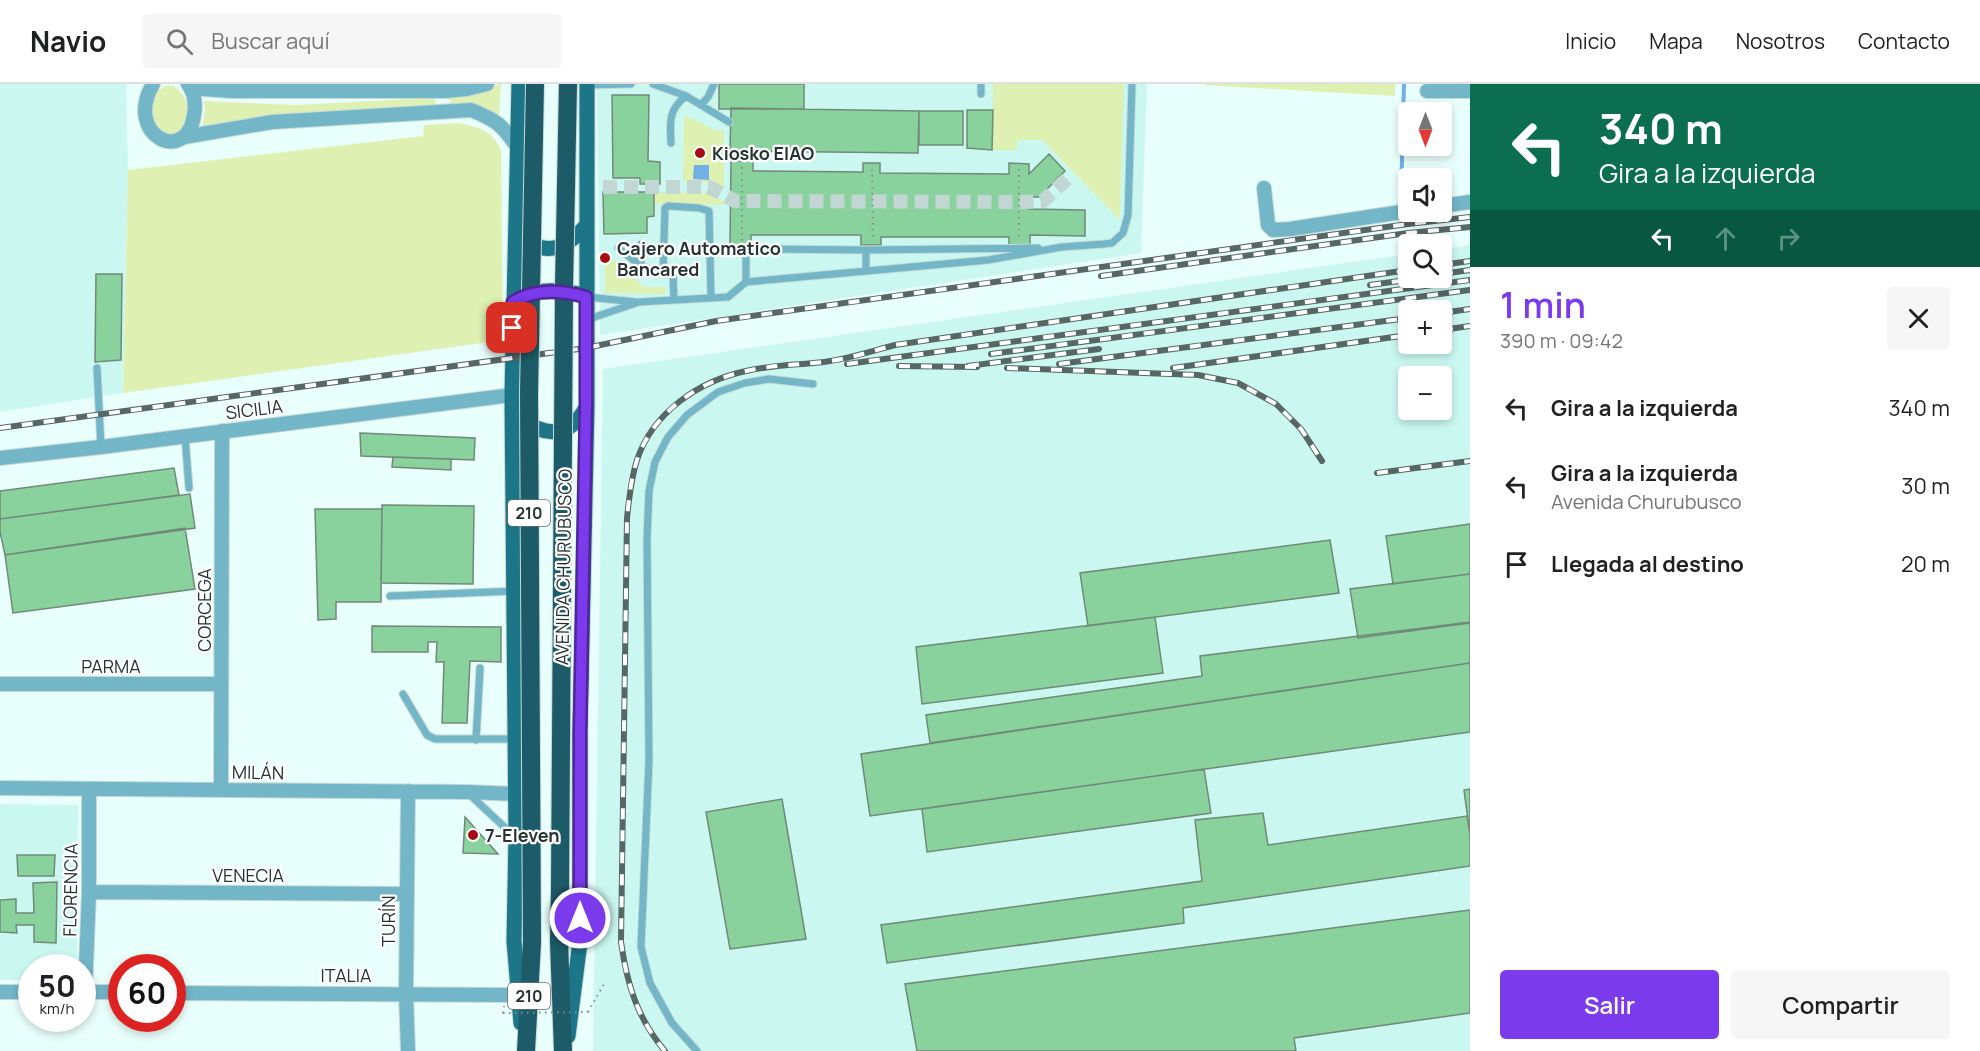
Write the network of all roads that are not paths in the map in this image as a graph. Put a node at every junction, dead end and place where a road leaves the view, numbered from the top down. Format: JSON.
{"nodes":[{"id":1,"x":153,"y":84,"type":"edge"},
{"id":2,"x":488,"y":84,"type":"edge"},
{"id":3,"x":519,"y":84,"type":"edge"},
{"id":4,"x":535,"y":84,"type":"edge"},
{"id":5,"x":568,"y":84,"type":"edge"},
{"id":6,"x":631,"y":84,"type":"edge"},
{"id":7,"x":653,"y":84,"type":"edge"},
{"id":8,"x":714,"y":84,"type":"edge"},
{"id":9,"x":981,"y":84,"type":"edge"},
{"id":10,"x":1132,"y":84,"type":"edge"},
{"id":11,"x":189,"y":85,"type":"edge"},
{"id":12,"x":587,"y":85,"type":"edge"},
{"id":13,"x":445,"y":91,"type":"junction"},
{"id":14,"x":1427,"y":91,"type":"dead end"},
{"id":15,"x":1470,"y":92,"type":"edge"},
{"id":16,"x":981,"y":94,"type":"dead end"},
{"id":17,"x":686,"y":96,"type":"junction"},
{"id":18,"x":701,"y":105,"type":"junction"},
{"id":19,"x":445,"y":112,"type":"junction"},
{"id":20,"x":729,"y":122,"type":"dead end"},
{"id":21,"x":184,"y":137,"type":"junction"},
{"id":22,"x":671,"y":143,"type":"dead end"},
{"id":23,"x":518,"y":148,"type":"junction"},
{"id":24,"x":1264,"y":188,"type":"dead end"},
{"id":25,"x":1470,"y":202,"type":"edge"},
{"id":26,"x":1452,"y":205,"type":"edge"},
{"id":27,"x":1398,"y":212,"type":"edge"},
{"id":28,"x":586,"y":226,"type":"junction"},
{"id":29,"x":516,"y":228,"type":"junction"},
{"id":30,"x":640,"y":244,"type":"dead end"},
{"id":31,"x":1062,"y":247,"type":"junction"},
{"id":32,"x":618,"y":248,"type":"dead end"},
{"id":33,"x":869,"y":248,"type":"junction"},
{"id":34,"x":641,"y":266,"type":"junction"},
{"id":35,"x":866,"y":272,"type":"junction"},
{"id":36,"x":663,"y":274,"type":"junction"},
{"id":37,"x":746,"y":282,"type":"junction"},
{"id":38,"x":586,"y":297,"type":"junction"},
{"id":39,"x":711,"y":298,"type":"junction"},
{"id":40,"x":674,"y":299,"type":"junction"},
{"id":41,"x":513,"y":302,"type":"junction"},
{"id":42,"x":639,"y":302,"type":"junction"},
{"id":43,"x":585,"y":320,"type":"junction"},
{"id":44,"x":97,"y":368,"type":"dead end"},
{"id":45,"x":813,"y":384,"type":"dead end"},
{"id":46,"x":512,"y":402,"type":"junction"},
{"id":47,"x":586,"y":407,"type":"junction"},
{"id":48,"x":222,"y":431,"type":"junction"},
{"id":49,"x":185,"y":436,"type":"junction"},
{"id":50,"x":101,"y":447,"type":"junction"},
{"id":51,"x":0,"y":458,"type":"edge"},
{"id":52,"x":189,"y":488,"type":"dead end"},
{"id":53,"x":514,"y":591,"type":"junction"},
{"id":54,"x":390,"y":596,"type":"dead end"},
{"id":55,"x":480,"y":668,"type":"dead end"},
{"id":56,"x":0,"y":684,"type":"edge"},
{"id":57,"x":221,"y":684,"type":"junction"},
{"id":58,"x":402,"y":694,"type":"dead end"},
{"id":59,"x":515,"y":739,"type":"junction"},
{"id":60,"x":476,"y":740,"type":"junction"},
{"id":61,"x":0,"y":788,"type":"edge"},
{"id":62,"x":88,"y":789,"type":"junction"},
{"id":63,"x":221,"y":789,"type":"junction"},
{"id":64,"x":408,"y":791,"type":"junction"},
{"id":65,"x":467,"y":792,"type":"junction"},
{"id":66,"x":515,"y":794,"type":"junction"},
{"id":67,"x":516,"y":837,"type":"junction"},
{"id":68,"x":89,"y":892,"type":"junction"},
{"id":69,"x":406,"y":894,"type":"junction"},
{"id":70,"x":86,"y":954,"type":"edge"},
{"id":71,"x":0,"y":992,"type":"edge"},
{"id":72,"x":18,"y":992,"type":"edge"},
{"id":73,"x":186,"y":993,"type":"edge"},
{"id":74,"x":406,"y":994,"type":"junction"},
{"id":75,"x":519,"y":994,"type":"junction"},
{"id":76,"x":408,"y":1051,"type":"edge"},
{"id":77,"x":525,"y":1051,"type":"edge"},
{"id":78,"x":565,"y":1051,"type":"edge"},
{"id":79,"x":697,"y":1051,"type":"edge"}],
"edges":[{"from":1,"to":21,"type":"street"},
{"from":2,"to":13,"type":"street"},
{"from":3,"to":23,"type":"main road","name":"AVENIDA CHURUBUSCO"},
{"from":4,"to":77,"type":"highway","name":"AVENIDA CHURUBUSCO","number":"210","bridge":true},
{"from":5,"to":78,"type":"highway","name":"AVENIDA CHURUBUSCO","number":"210","bridge":true},
{"from":6,"to":12,"type":"lane"},
{"from":7,"to":17,"type":"lane"},
{"from":8,"to":18,"type":"lane"},
{"from":9,"to":16,"type":"lane"},
{"from":10,"to":31,"type":"lane"},
{"from":11,"to":13,"type":"street"},
{"from":11,"to":21,"type":"street"},
{"from":12,"to":28,"type":"main road","name":"AVENIDA CHURUBUSCO"},
{"from":13,"to":19,"type":"street"},
{"from":14,"to":15,"type":"street"},
{"from":17,"to":18,"type":"lane"},
{"from":17,"to":22,"type":"lane"},
{"from":18,"to":20,"type":"lane"},
{"from":19,"to":21,"type":"street"},
{"from":19,"to":23,"type":"street"},
{"from":23,"to":29,"type":"main road","name":"AVENIDA CHURUBUSCO"},
{"from":24,"to":27,"type":"street"},
{"from":25,"to":26,"type":"street"},
{"from":28,"to":29,"type":"main road"},
{"from":28,"to":38,"type":"main road","name":"AVENIDA CHURUBUSCO"},
{"from":29,"to":41,"type":"main road","name":"AVENIDA CHURUBUSCO"},
{"from":30,"to":34,"type":"lane"},
{"from":31,"to":33,"type":"lane"},
{"from":31,"to":35,"type":"lane"},
{"from":32,"to":34,"type":"lane"},
{"from":33,"to":35,"type":"lane"},
{"from":33,"to":37,"type":"lane"},
{"from":34,"to":36,"type":"lane"},
{"from":35,"to":37,"type":"lane"},
{"from":36,"to":39,"type":"lane"},
{"from":36,"to":40,"type":"lane"},
{"from":37,"to":39,"type":"lane"},
{"from":38,"to":41,"type":"main road"},
{"from":38,"to":42,"type":"lane"},
{"from":38,"to":43,"type":"main road","name":"AVENIDA CHURUBUSCO"},
{"from":39,"to":40,"type":"lane"},
{"from":40,"to":42,"type":"lane"},
{"from":41,"to":46,"type":"main road","name":"AVENIDA CHURUBUSCO"},
{"from":42,"to":43,"type":"lane"},
{"from":43,"to":47,"type":"main road","name":"AVENIDA CHURUBUSCO"},
{"from":44,"to":50,"type":"lane"},
{"from":45,"to":79,"type":"lane"},
{"from":46,"to":47,"type":"main road"},
{"from":46,"to":48,"type":"street","name":"SICILIA"},
{"from":46,"to":53,"type":"main road","name":"AVENIDA CHURUBUSCO"},
{"from":47,"to":78,"type":"main road","name":"AVENIDA CHURUBUSCO"},
{"from":48,"to":49,"type":"street","name":"SICILIA"},
{"from":48,"to":57,"type":"street","name":"CORCEGA"},
{"from":49,"to":50,"type":"street","name":"SICILIA"},
{"from":49,"to":52,"type":"lane"},
{"from":50,"to":51,"type":"street","name":"SICILIA"},
{"from":53,"to":54,"type":"lane"},
{"from":53,"to":59,"type":"main road","name":"AVENIDA CHURUBUSCO"},
{"from":55,"to":60,"type":"lane"},
{"from":56,"to":57,"type":"street","name":"PARMA"},
{"from":57,"to":63,"type":"street","name":"CORCEGA"},
{"from":58,"to":60,"type":"lane"},
{"from":59,"to":60,"type":"lane"},
{"from":59,"to":66,"type":"main road","name":"AVENIDA CHURUBUSCO"},
{"from":61,"to":62,"type":"street","name":"MILÁN"},
{"from":62,"to":63,"type":"street","name":"MILÁN"},
{"from":62,"to":68,"type":"street","name":"FLORENCIA"},
{"from":63,"to":64,"type":"street","name":"MILÁN"},
{"from":64,"to":65,"type":"street","name":"MILÁN"},
{"from":64,"to":69,"type":"street","name":"TURÍN"},
{"from":65,"to":66,"type":"street","name":"MILÁN"},
{"from":65,"to":67,"type":"lane"},
{"from":66,"to":67,"type":"main road","name":"AVENIDA CHURUBUSCO"},
{"from":67,"to":75,"type":"main road","name":"AVENIDA CHURUBUSCO"},
{"from":68,"to":69,"type":"street","name":"VENECIA"},
{"from":68,"to":70,"type":"street","name":"FLORENCIA"},
{"from":69,"to":74,"type":"street","name":"TURÍN"},
{"from":71,"to":72,"type":"street"},
{"from":73,"to":74,"type":"street","name":"ITALIA"},
{"from":74,"to":75,"type":"street","name":"ITALIA"},
{"from":74,"to":76,"type":"street","name":"TURÍN"},
{"from":75,"to":77,"type":"main road","name":"AVENIDA CHURUBUSCO"}]}
